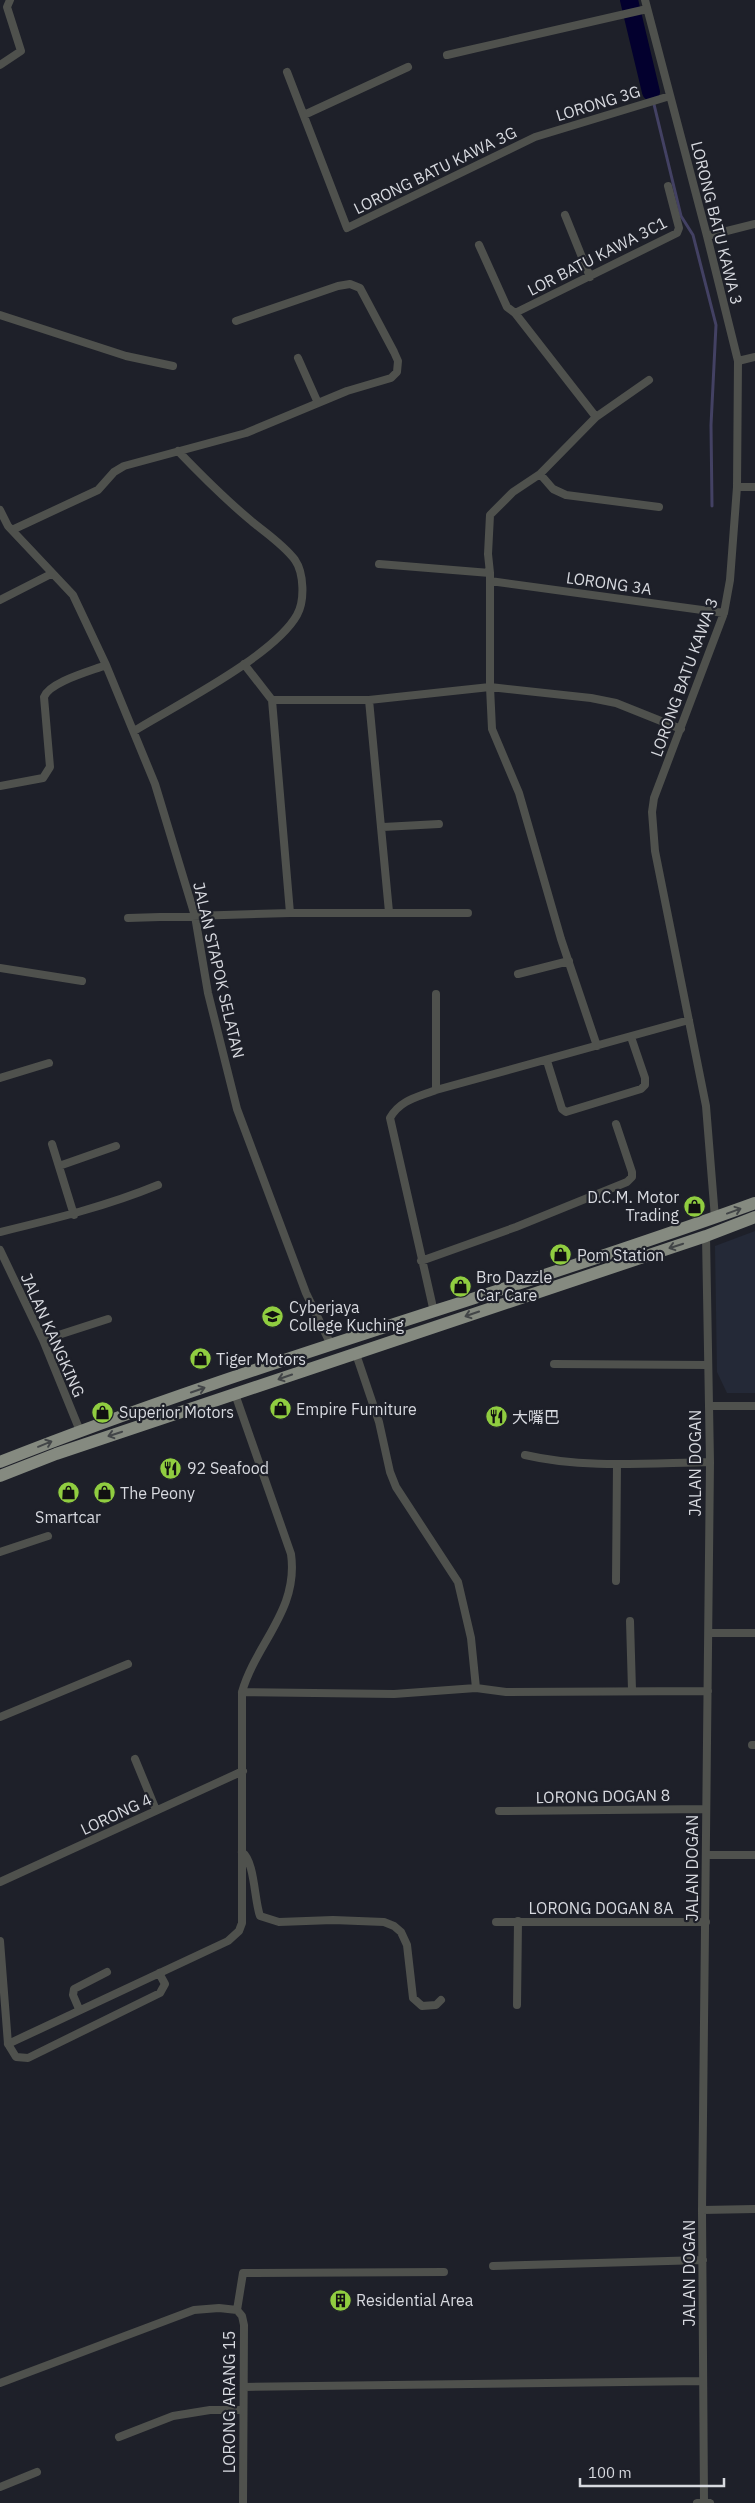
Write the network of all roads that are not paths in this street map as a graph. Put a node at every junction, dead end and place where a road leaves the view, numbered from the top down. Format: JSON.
{"nodes":[{"id":1,"x":10,"y":0,"type":"edge"},
{"id":2,"x":645,"y":0,"type":"edge"},
{"id":3,"x":643,"y":10,"type":"junction"},
{"id":4,"x":447,"y":55,"type":"dead end"},
{"id":5,"x":0,"y":65,"type":"edge"},
{"id":6,"x":408,"y":67,"type":"dead end"},
{"id":7,"x":287,"y":72,"type":"dead end"},
{"id":8,"x":670,"y":96,"type":"junction"},
{"id":9,"x":304,"y":116,"type":"junction"},
{"id":10,"x":535,"y":137,"type":"joint"},
{"id":11,"x":668,"y":186,"type":"dead end"},
{"id":12,"x":565,"y":215,"type":"dead end"},
{"id":13,"x":755,"y":224,"type":"edge"},
{"id":14,"x":707,"y":236,"type":"junction"},
{"id":15,"x":479,"y":245,"type":"dead end"},
{"id":16,"x":590,"y":277,"type":"junction"},
{"id":17,"x":515,"y":313,"type":"junction"},
{"id":18,"x":0,"y":315,"type":"edge"},
{"id":19,"x":236,"y":321,"type":"dead end"},
{"id":20,"x":755,"y":357,"type":"edge"},
{"id":21,"x":298,"y":358,"type":"dead end"},
{"id":22,"x":738,"y":361,"type":"junction"},
{"id":23,"x":173,"y":366,"type":"dead end"},
{"id":24,"x":649,"y":380,"type":"dead end"},
{"id":25,"x":318,"y":403,"type":"junction"},
{"id":26,"x":596,"y":417,"type":"junction"},
{"id":27,"x":178,"y":451,"type":"junction"},
{"id":28,"x":540,"y":474,"type":"junction"},
{"id":29,"x":736,"y":487,"type":"junction"},
{"id":30,"x":755,"y":487,"type":"edge"},
{"id":31,"x":659,"y":507,"type":"dead end"},
{"id":32,"x":0,"y":510,"type":"edge"},
{"id":33,"x":7,"y":529,"type":"edge"},
{"id":34,"x":379,"y":564,"type":"dead end"},
{"id":35,"x":51,"y":574,"type":"junction"},
{"id":36,"x":490,"y":577,"type":"junction"},
{"id":37,"x":0,"y":600,"type":"edge"},
{"id":38,"x":724,"y":613,"type":"junction"},
{"id":39,"x":244,"y":664,"type":"junction"},
{"id":40,"x":106,"y":665,"type":"junction"},
{"id":41,"x":490,"y":687,"type":"junction"},
{"id":42,"x":272,"y":700,"type":"junction"},
{"id":43,"x":369,"y":700,"type":"junction"},
{"id":44,"x":681,"y":728,"type":"junction"},
{"id":45,"x":134,"y":731,"type":"junction"},
{"id":46,"x":0,"y":786,"type":"edge"},
{"id":47,"x":439,"y":824,"type":"dead end"},
{"id":48,"x":383,"y":828,"type":"junction"},
{"id":49,"x":389,"y":912,"type":"junction"},
{"id":50,"x":290,"y":913,"type":"junction"},
{"id":51,"x":468,"y":913,"type":"dead end"},
{"id":52,"x":195,"y":916,"type":"junction"},
{"id":53,"x":128,"y":918,"type":"dead end"},
{"id":54,"x":569,"y":961,"type":"junction"},
{"id":55,"x":0,"y":968,"type":"edge"},
{"id":56,"x":518,"y":974,"type":"dead end"},
{"id":57,"x":82,"y":981,"type":"dead end"},
{"id":58,"x":436,"y":994,"type":"dead end"},
{"id":59,"x":689,"y":1020,"type":"junction"},
{"id":60,"x":631,"y":1036,"type":"junction"},
{"id":61,"x":597,"y":1046,"type":"junction"},
{"id":62,"x":547,"y":1061,"type":"junction"},
{"id":63,"x":49,"y":1063,"type":"dead end"},
{"id":64,"x":0,"y":1078,"type":"edge"},
{"id":65,"x":436,"y":1090,"type":"junction"},
{"id":66,"x":616,"y":1124,"type":"dead end"},
{"id":67,"x":52,"y":1144,"type":"dead end"},
{"id":68,"x":116,"y":1146,"type":"dead end"},
{"id":69,"x":59,"y":1166,"type":"junction"},
{"id":70,"x":158,"y":1185,"type":"dead end"},
{"id":71,"x":755,"y":1203,"type":"edge"},
{"id":72,"x":74,"y":1214,"type":"junction"},
{"id":73,"x":755,"y":1217,"type":"edge"},
{"id":74,"x":715,"y":1218,"type":"junction"},
{"id":75,"x":0,"y":1232,"type":"edge"},
{"id":76,"x":706,"y":1236,"type":"junction"},
{"id":77,"x":0,"y":1250,"type":"edge"},
{"id":78,"x":422,"y":1262,"type":"junction"},
{"id":79,"x":434,"y":1312,"type":"junction"},
{"id":80,"x":108,"y":1320,"type":"dead end"},
{"id":81,"x":43,"y":1340,"type":"junction"},
{"id":82,"x":331,"y":1346,"type":"junction"},
{"id":83,"x":356,"y":1354,"type":"junction"},
{"id":84,"x":554,"y":1364,"type":"dead end"},
{"id":85,"x":708,"y":1365,"type":"junction"},
{"id":86,"x":236,"y":1394,"type":"junction"},
{"id":87,"x":709,"y":1406,"type":"junction"},
{"id":88,"x":755,"y":1406,"type":"edge"},
{"id":89,"x":80,"y":1431,"type":"junction"},
{"id":90,"x":525,"y":1455,"type":"dead end"},
{"id":91,"x":0,"y":1462,"type":"edge"},
{"id":92,"x":710,"y":1462,"type":"junction"},
{"id":93,"x":616,"y":1464,"type":"junction"},
{"id":94,"x":0,"y":1476,"type":"edge"},
{"id":95,"x":48,"y":1536,"type":"dead end"},
{"id":96,"x":0,"y":1552,"type":"edge"},
{"id":97,"x":616,"y":1581,"type":"dead end"},
{"id":98,"x":630,"y":1621,"type":"dead end"},
{"id":99,"x":709,"y":1633,"type":"junction"},
{"id":100,"x":755,"y":1633,"type":"edge"},
{"id":101,"x":128,"y":1664,"type":"dead end"},
{"id":102,"x":476,"y":1688,"type":"junction"},
{"id":103,"x":632,"y":1690,"type":"junction"},
{"id":104,"x":708,"y":1691,"type":"junction"},
{"id":105,"x":242,"y":1692,"type":"junction"},
{"id":106,"x":0,"y":1717,"type":"edge"},
{"id":107,"x":135,"y":1760,"type":"dead end"},
{"id":108,"x":243,"y":1771,"type":"junction"},
{"id":109,"x":706,"y":1809,"type":"junction"},
{"id":110,"x":156,"y":1810,"type":"junction"},
{"id":111,"x":500,"y":1811,"type":"dead end"},
{"id":112,"x":242,"y":1852,"type":"junction"},
{"id":113,"x":706,"y":1855,"type":"junction"},
{"id":114,"x":755,"y":1855,"type":"edge"},
{"id":115,"x":0,"y":1882,"type":"edge"},
{"id":116,"x":518,"y":1921,"type":"junction"},
{"id":117,"x":496,"y":1922,"type":"dead end"},
{"id":118,"x":706,"y":1922,"type":"junction"},
{"id":119,"x":0,"y":1941,"type":"edge"},
{"id":120,"x":107,"y":1972,"type":"dead end"},
{"id":121,"x":159,"y":1973,"type":"junction"},
{"id":122,"x":441,"y":2000,"type":"dead end"},
{"id":123,"x":518,"y":2004,"type":"dead end"},
{"id":124,"x":79,"y":2009,"type":"junction"},
{"id":125,"x":8,"y":2044,"type":"junction"},
{"id":126,"x":702,"y":2210,"type":"junction"},
{"id":127,"x":755,"y":2210,"type":"edge"},
{"id":128,"x":704,"y":2260,"type":"junction"},
{"id":129,"x":493,"y":2266,"type":"dead end"},
{"id":130,"x":444,"y":2272,"type":"dead end"},
{"id":131,"x":237,"y":2310,"type":"junction"},
{"id":132,"x":704,"y":2381,"type":"junction"},
{"id":133,"x":0,"y":2383,"type":"edge"},
{"id":134,"x":244,"y":2387,"type":"junction"},
{"id":135,"x":242,"y":2410,"type":"junction"},
{"id":136,"x":119,"y":2437,"type":"dead end"},
{"id":137,"x":37,"y":2472,"type":"dead end"},
{"id":138,"x":0,"y":2487,"type":"edge"},
{"id":139,"x":704,"y":2502,"type":"edge"},
{"id":140,"x":243,"y":2503,"type":"edge"}],
"edges":[{"from":1,"to":5,"type":"street"},
{"from":2,"to":3,"type":"street","name":"LORONG BATU KAWA 3"},
{"from":3,"to":4,"type":"street"},
{"from":3,"to":8,"type":"street","name":"LORONG BATU KAWA 3"},
{"from":6,"to":9,"type":"street"},
{"from":7,"to":9,"type":"street"},
{"from":8,"to":10,"type":"street","name":"LORONG 3G"},
{"from":8,"to":14,"type":"street","name":"LORONG BATU KAWA 3"},
{"from":9,"to":10,"type":"street","name":"LORONG BATU KAWA 3G"},
{"from":11,"to":16,"type":"street","name":"LOR BATU KAWA 3C1"},
{"from":12,"to":16,"type":"street"},
{"from":13,"to":14,"type":"street"},
{"from":14,"to":22,"type":"street","name":"LORONG BATU KAWA 3"},
{"from":15,"to":17,"type":"street"},
{"from":16,"to":17,"type":"street","name":"LOR BATU KAWA 3C1"},
{"from":17,"to":26,"type":"street"},
{"from":18,"to":23,"type":"street"},
{"from":19,"to":25,"type":"street"},
{"from":20,"to":22,"type":"street"},
{"from":21,"to":25,"type":"street"},
{"from":22,"to":29,"type":"street","name":"LORONG BATU KAWA 3"},
{"from":24,"to":26,"type":"street"},
{"from":25,"to":27,"type":"street"},
{"from":26,"to":28,"type":"street"},
{"from":27,"to":33,"type":"street"},
{"from":27,"to":39,"type":"street"},
{"from":28,"to":31,"type":"street"},
{"from":28,"to":36,"type":"street"},
{"from":29,"to":30,"type":"street"},
{"from":29,"to":38,"type":"street","name":"LORONG BATU KAWA 3"},
{"from":32,"to":33,"type":"street","name":"JALAN STAPOK SELATAN"},
{"from":33,"to":35,"type":"street","name":"JALAN STAPOK SELATAN"},
{"from":34,"to":36,"type":"street","name":"LORONG 3A"},
{"from":35,"to":37,"type":"street"},
{"from":35,"to":40,"type":"street","name":"JALAN STAPOK SELATAN"},
{"from":36,"to":38,"type":"street","name":"LORONG 3A"},
{"from":36,"to":41,"type":"street"},
{"from":38,"to":44,"type":"street","name":"LORONG BATU KAWA 3"},
{"from":39,"to":42,"type":"street"},
{"from":39,"to":45,"type":"street"},
{"from":40,"to":45,"type":"street","name":"JALAN STAPOK SELATAN"},
{"from":40,"to":46,"type":"street"},
{"from":41,"to":43,"type":"street"},
{"from":41,"to":44,"type":"street"},
{"from":41,"to":54,"type":"street"},
{"from":42,"to":43,"type":"street"},
{"from":42,"to":50,"type":"street"},
{"from":43,"to":48,"type":"street"},
{"from":44,"to":59,"type":"street","name":"LORONG BATU KAWA 3"},
{"from":45,"to":52,"type":"street","name":"JALAN STAPOK SELATAN"},
{"from":47,"to":48,"type":"street"},
{"from":48,"to":49,"type":"street"},
{"from":49,"to":50,"type":"street"},
{"from":49,"to":51,"type":"street"},
{"from":50,"to":52,"type":"street"},
{"from":52,"to":53,"type":"street"},
{"from":52,"to":82,"type":"street","name":"JALAN STAPOK SELATAN"},
{"from":54,"to":56,"type":"street"},
{"from":54,"to":61,"type":"street"},
{"from":55,"to":57,"type":"street"},
{"from":58,"to":65,"type":"street"},
{"from":59,"to":60,"type":"street"},
{"from":59,"to":74,"type":"street","name":"LORONG BATU KAWA 3"},
{"from":60,"to":61,"type":"street"},
{"from":60,"to":62,"type":"street"},
{"from":61,"to":62,"type":"street"},
{"from":62,"to":65,"type":"street"},
{"from":63,"to":64,"type":"street"},
{"from":65,"to":78,"type":"street"},
{"from":66,"to":78,"type":"street"},
{"from":67,"to":69,"type":"street"},
{"from":68,"to":69,"type":"street"},
{"from":69,"to":72,"type":"street"},
{"from":70,"to":72,"type":"street"},
{"from":74,"to":71,"type":"highway","one_way":true},
{"from":72,"to":75,"type":"street"},
{"from":73,"to":76,"type":"highway"},
{"from":74,"to":79,"type":"highway"},
{"from":76,"to":83,"type":"highway","one_way":true},
{"from":76,"to":85,"type":"street","name":"JALAN DOGAN"},
{"from":77,"to":81,"type":"street","name":"JALAN KANGKING"},
{"from":78,"to":79,"type":"street"},
{"from":79,"to":82,"type":"highway"},
{"from":80,"to":81,"type":"street"},
{"from":81,"to":89,"type":"street","name":"JALAN KANGKING"},
{"from":89,"to":82,"type":"highway","one_way":true},
{"from":83,"to":86,"type":"highway","one_way":true},
{"from":83,"to":102,"type":"street"},
{"from":84,"to":85,"type":"street"},
{"from":85,"to":87,"type":"street","name":"JALAN DOGAN"},
{"from":86,"to":94,"type":"highway","one_way":true},
{"from":86,"to":105,"type":"street"},
{"from":87,"to":88,"type":"street"},
{"from":87,"to":92,"type":"street","name":"JALAN DOGAN"},
{"from":91,"to":89,"type":"highway","one_way":true},
{"from":90,"to":93,"type":"street"},
{"from":92,"to":93,"type":"street"},
{"from":92,"to":99,"type":"street","name":"JALAN DOGAN"},
{"from":93,"to":97,"type":"street"},
{"from":95,"to":96,"type":"street"},
{"from":98,"to":103,"type":"street"},
{"from":99,"to":100,"type":"street"},
{"from":99,"to":104,"type":"street","name":"JALAN DOGAN"},
{"from":101,"to":106,"type":"street"},
{"from":102,"to":103,"type":"street"},
{"from":102,"to":105,"type":"street"},
{"from":103,"to":104,"type":"street"},
{"from":104,"to":109,"type":"street","name":"JALAN DOGAN"},
{"from":105,"to":108,"type":"street"},
{"from":107,"to":110,"type":"street"},
{"from":108,"to":110,"type":"street","name":"LORONG 4"},
{"from":108,"to":112,"type":"street"},
{"from":109,"to":111,"type":"street","name":"LORONG DOGAN 8"},
{"from":109,"to":113,"type":"street","name":"JALAN DOGAN"},
{"from":110,"to":115,"type":"street","name":"LORONG 4"},
{"from":112,"to":121,"type":"street"},
{"from":112,"to":122,"type":"street"},
{"from":113,"to":114,"type":"street"},
{"from":113,"to":118,"type":"street","name":"JALAN DOGAN"},
{"from":116,"to":117,"type":"street","name":"LORONG DOGAN 8A"},
{"from":116,"to":118,"type":"street","name":"LORONG DOGAN 8A"},
{"from":116,"to":123,"type":"street"},
{"from":118,"to":126,"type":"street","name":"JALAN DOGAN"},
{"from":119,"to":125,"type":"street"},
{"from":120,"to":124,"type":"street"},
{"from":121,"to":124,"type":"street"},
{"from":121,"to":125,"type":"street"},
{"from":124,"to":125,"type":"street"},
{"from":126,"to":127,"type":"street"},
{"from":126,"to":128,"type":"street","name":"JALAN DOGAN"},
{"from":128,"to":129,"type":"street"},
{"from":128,"to":132,"type":"street","name":"JALAN DOGAN"},
{"from":130,"to":131,"type":"street","name":"LORONG ARANG 15"},
{"from":131,"to":133,"type":"street"},
{"from":131,"to":134,"type":"street","name":"LORONG ARANG 15"},
{"from":132,"to":134,"type":"street"},
{"from":132,"to":139,"type":"street","name":"JALAN DOGAN"},
{"from":134,"to":135,"type":"street","name":"LORONG ARANG 15"},
{"from":135,"to":136,"type":"street"},
{"from":135,"to":140,"type":"street","name":"LORONG ARANG 15"},
{"from":137,"to":138,"type":"street"}]}
